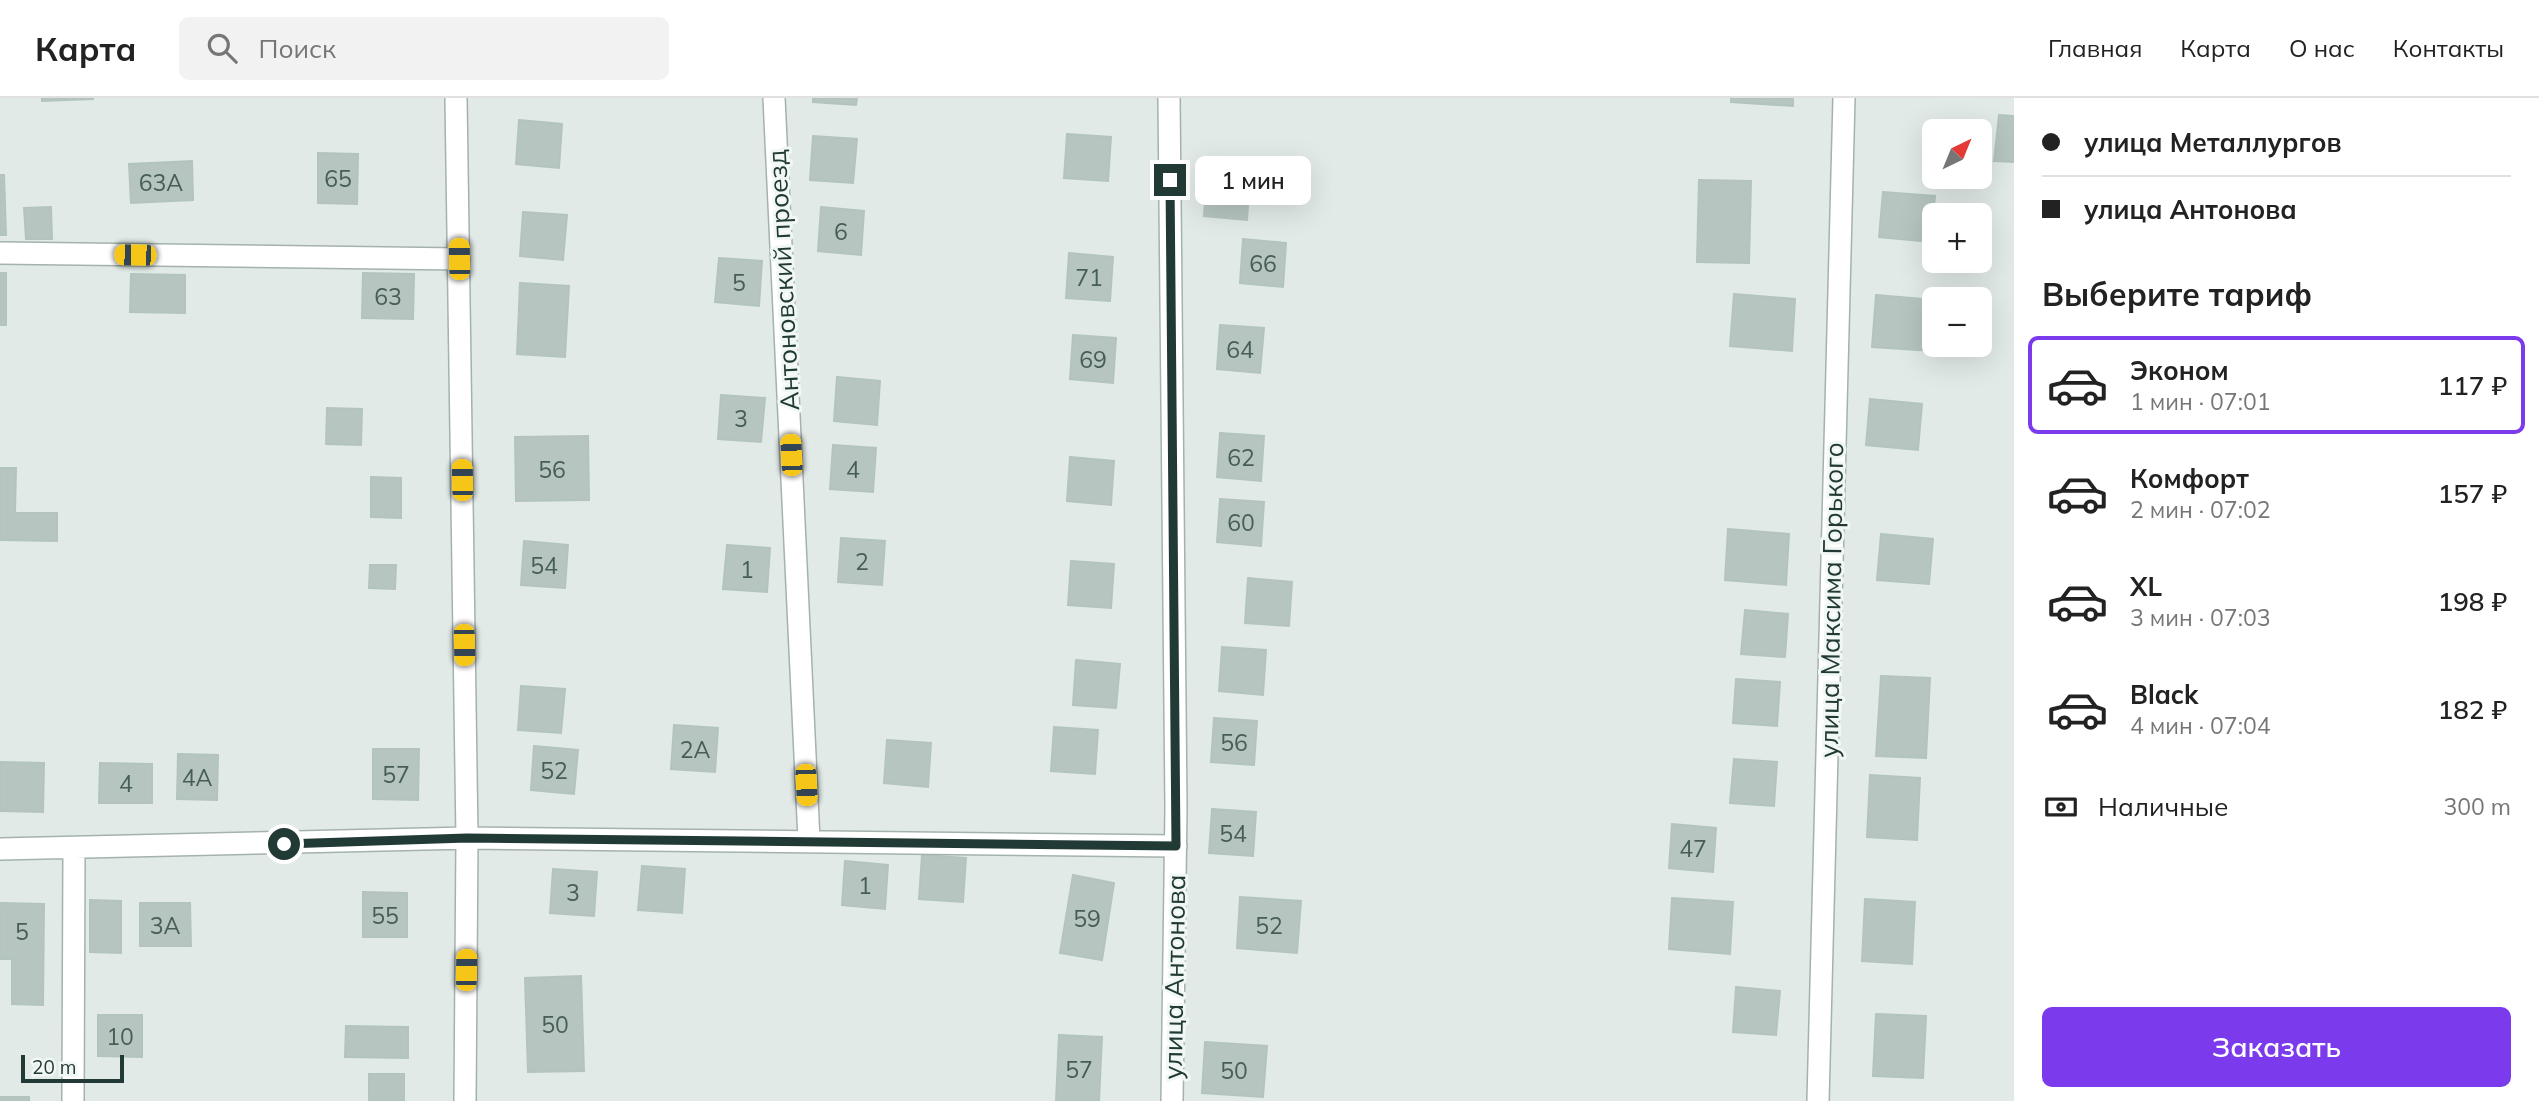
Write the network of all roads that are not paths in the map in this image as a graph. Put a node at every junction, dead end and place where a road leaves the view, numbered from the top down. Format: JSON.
{"nodes":[{"id":1,"x":456,"y":98,"type":"edge"},
{"id":2,"x":774,"y":98,"type":"edge"},
{"id":3,"x":1169,"y":98,"type":"edge"},
{"id":4,"x":1844,"y":98,"type":"edge"},
{"id":5,"x":0,"y":253,"type":"edge"},
{"id":6,"x":459,"y":259,"type":"junction"},
{"id":7,"x":467,"y":838,"type":"junction"},
{"id":8,"x":809,"y":840,"type":"junction"},
{"id":9,"x":1176,"y":846,"type":"junction"},
{"id":10,"x":0,"y":849,"type":"edge"},
{"id":11,"x":74,"y":850,"type":"junction"},
{"id":12,"x":73,"y":1101,"type":"edge"},
{"id":13,"x":466,"y":1101,"type":"edge"},
{"id":14,"x":1172,"y":1101,"type":"edge"},
{"id":15,"x":1818,"y":1101,"type":"edge"}],
"edges":[{"from":1,"to":6,"type":"street"},
{"from":2,"to":8,"type":"street","name":"Антоновский проезд"},
{"from":3,"to":9,"type":"street","name":"улица Антонова"},
{"from":4,"to":15,"type":"street","name":"улица Максима Горького"},
{"from":5,"to":6,"type":"street"},
{"from":6,"to":7,"type":"street"},
{"from":7,"to":8,"type":"street"},
{"from":7,"to":11,"type":"street"},
{"from":7,"to":13,"type":"street"},
{"from":8,"to":9,"type":"street"},
{"from":9,"to":14,"type":"street","name":"улица Антонова"},
{"from":10,"to":11,"type":"street"},
{"from":11,"to":12,"type":"street"}]}
